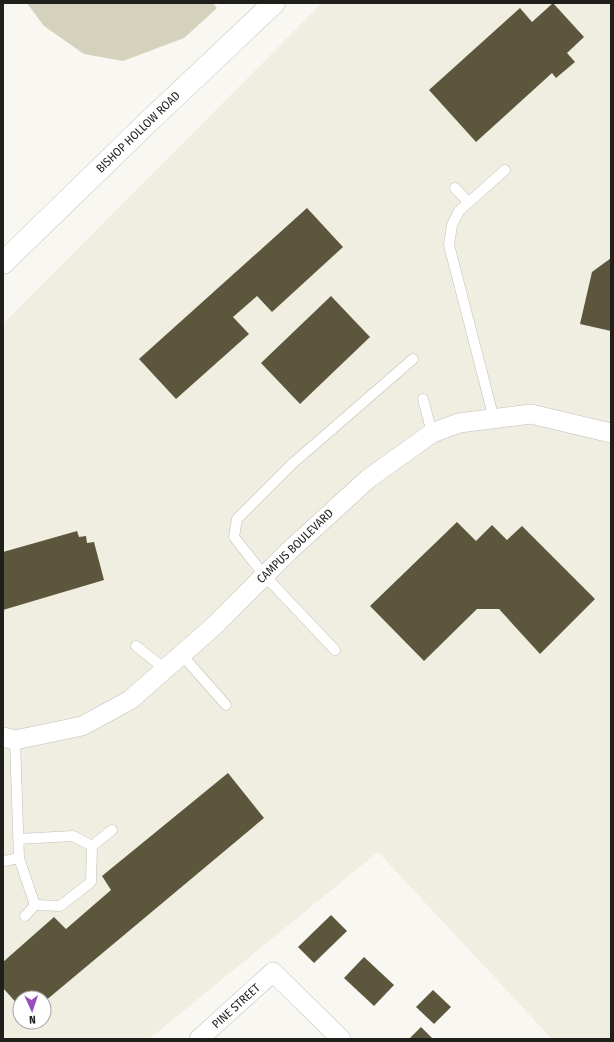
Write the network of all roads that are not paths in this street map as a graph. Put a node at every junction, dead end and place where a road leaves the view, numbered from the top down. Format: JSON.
{"nodes":[{"id":1,"x":265,"y":6,"type":"edge"},
{"id":2,"x":505,"y":170,"type":"dead end"},
{"id":3,"x":455,"y":188,"type":"dead end"},
{"id":4,"x":468,"y":202,"type":"junction"},
{"id":5,"x":3,"y":263,"type":"edge"},
{"id":6,"x":413,"y":359,"type":"dead end"},
{"id":7,"x":423,"y":399,"type":"dead end"},
{"id":8,"x":494,"y":419,"type":"junction"},
{"id":9,"x":611,"y":433,"type":"edge"},
{"id":10,"x":432,"y":434,"type":"junction"},
{"id":11,"x":264,"y":575,"type":"junction"},
{"id":12,"x":136,"y":646,"type":"dead end"},
{"id":13,"x":335,"y":650,"type":"dead end"},
{"id":14,"x":182,"y":655,"type":"junction"},
{"id":15,"x":165,"y":669,"type":"junction"},
{"id":16,"x":226,"y":705,"type":"dead end"},
{"id":17,"x":9,"y":739,"type":"edge"},
{"id":18,"x":112,"y":830,"type":"dead end"},
{"id":19,"x":18,"y":839,"type":"junction"},
{"id":20,"x":92,"y":846,"type":"junction"},
{"id":21,"x":19,"y":858,"type":"junction"},
{"id":22,"x":4,"y":861,"type":"edge"},
{"id":23,"x":35,"y":905,"type":"junction"},
{"id":24,"x":25,"y":916,"type":"dead end"},
{"id":25,"x":199,"y":1039,"type":"edge"},
{"id":26,"x":341,"y":1039,"type":"edge"}],
"edges":[{"from":1,"to":5,"type":"street","name":"BISHOP HOLLOW ROAD"},
{"from":2,"to":4,"type":"lane"},
{"from":3,"to":4,"type":"lane"},
{"from":4,"to":8,"type":"lane"},
{"from":6,"to":11,"type":"lane"},
{"from":7,"to":10,"type":"lane"},
{"from":8,"to":9,"type":"street","name":"CAMPUS BOULEVARD"},
{"from":8,"to":10,"type":"street","name":"CAMPUS BOULEVARD"},
{"from":10,"to":11,"type":"street","name":"CAMPUS BOULEVARD"},
{"from":11,"to":13,"type":"lane"},
{"from":11,"to":14,"type":"street","name":"CAMPUS BOULEVARD"},
{"from":12,"to":15,"type":"lane"},
{"from":14,"to":15,"type":"street","name":"CAMPUS BOULEVARD"},
{"from":14,"to":16,"type":"lane"},
{"from":15,"to":17,"type":"street","name":"CAMPUS BOULEVARD"},
{"from":17,"to":19,"type":"lane"},
{"from":18,"to":20,"type":"lane"},
{"from":19,"to":20,"type":"lane"},
{"from":19,"to":21,"type":"lane"},
{"from":20,"to":23,"type":"lane"},
{"from":21,"to":22,"type":"lane"},
{"from":21,"to":23,"type":"lane"},
{"from":23,"to":24,"type":"lane"},
{"from":25,"to":26,"type":"street","name":"PINE STREET"}]}
